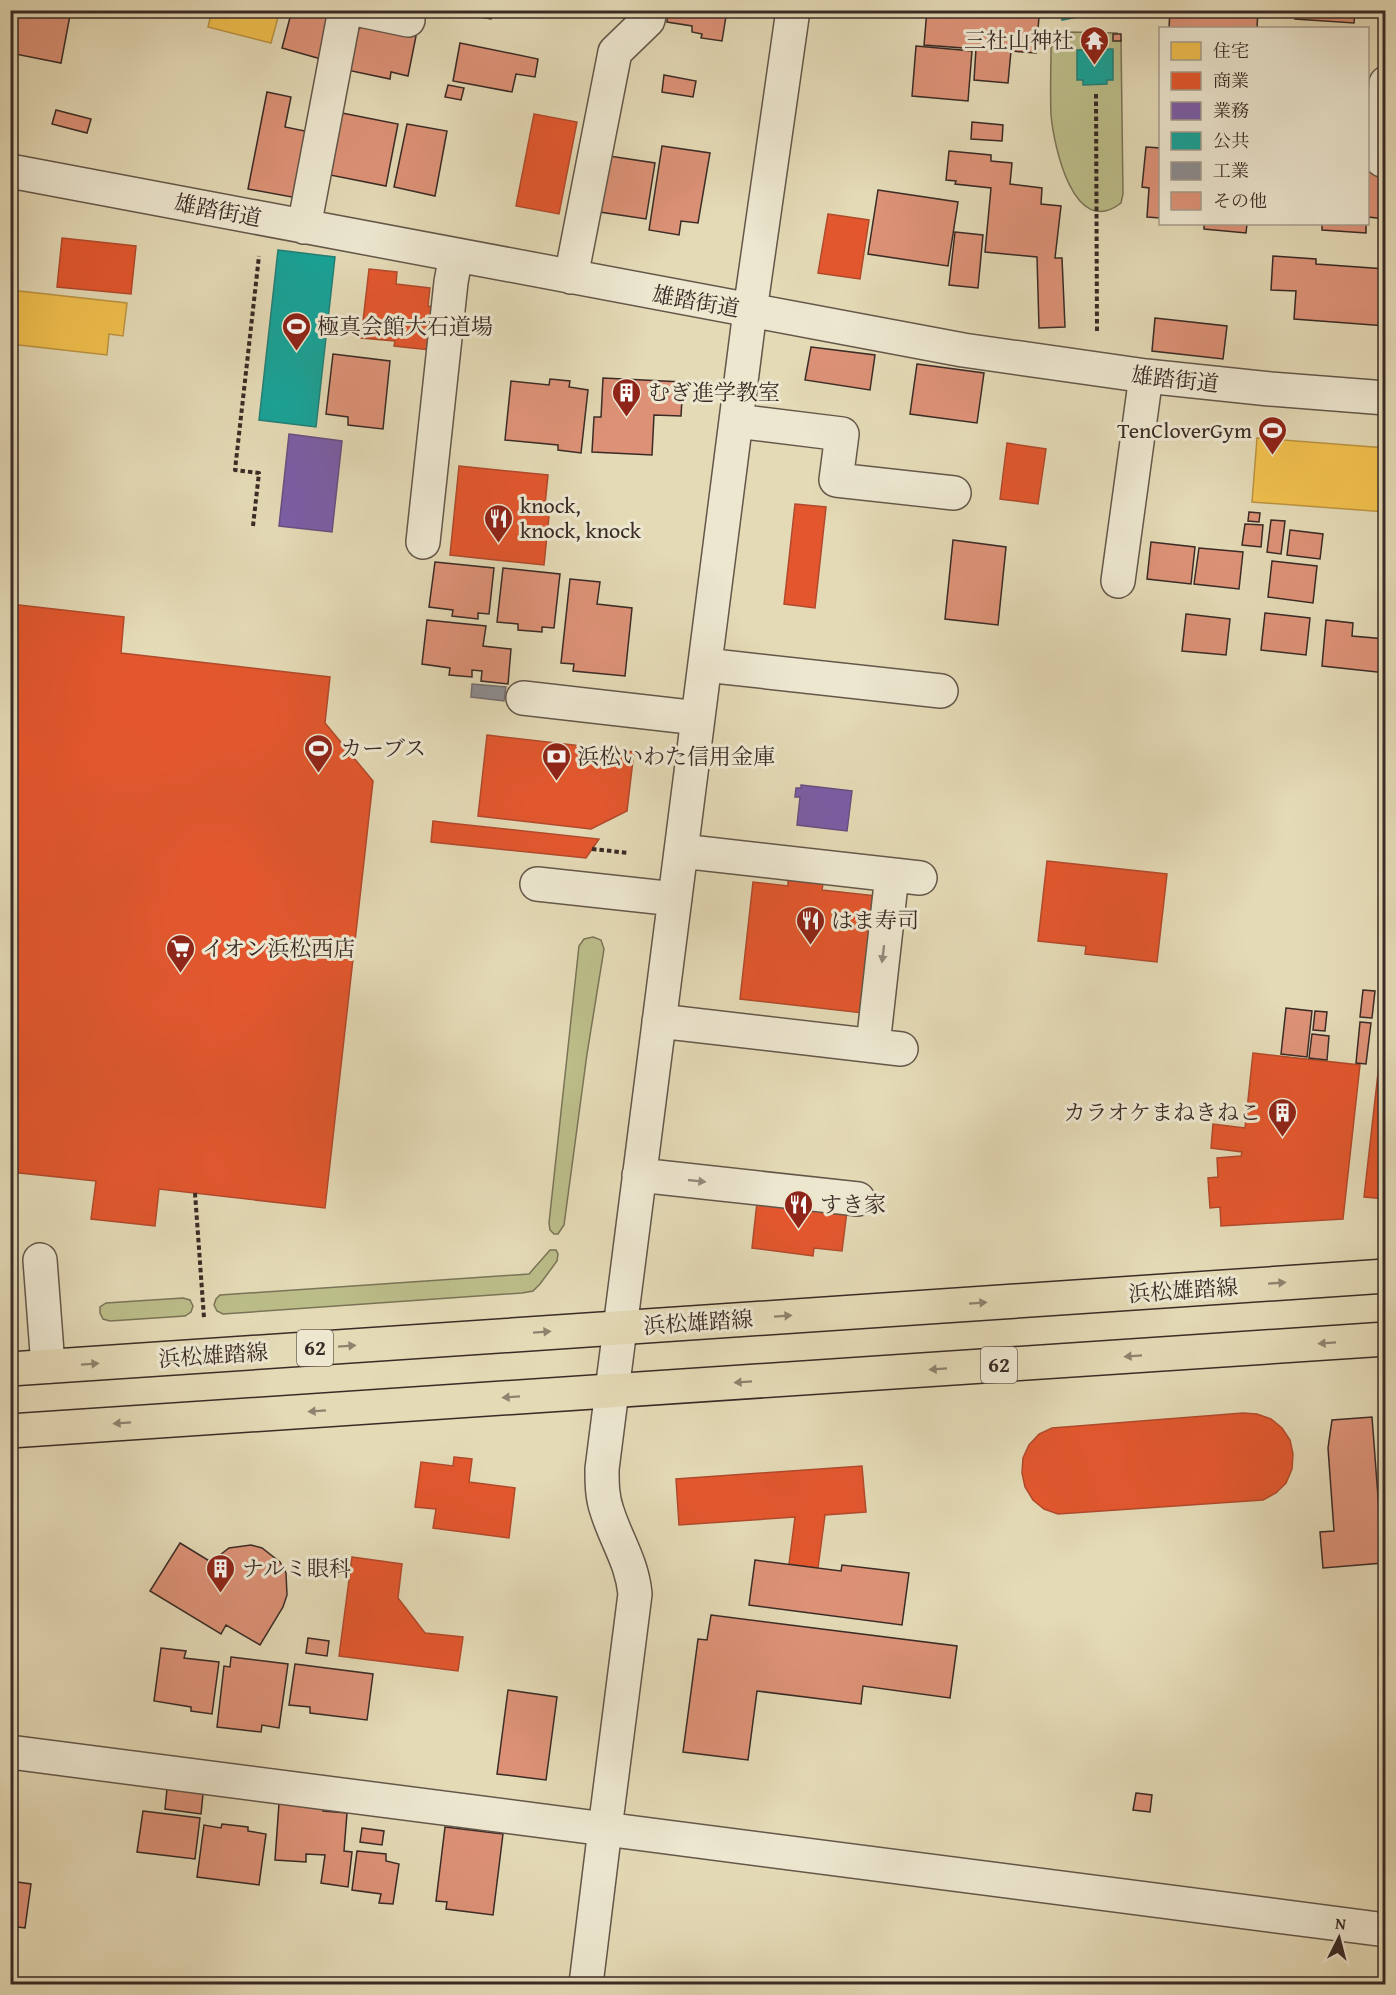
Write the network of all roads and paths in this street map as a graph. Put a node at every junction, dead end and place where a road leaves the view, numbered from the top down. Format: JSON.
{"nodes":[{"id":1,"x":345,"y":10,"type":"edge"},
{"id":2,"x":360,"y":10,"type":"edge"},
{"id":3,"x":650,"y":10,"type":"edge"},
{"id":4,"x":793,"y":10,"type":"edge"},
{"id":5,"x":408,"y":20,"type":"dead end"},
{"id":6,"x":1386,"y":82,"type":"edge"},
{"id":7,"x":1096,"y":94,"type":"dead end"},
{"id":8,"x":1383,"y":160,"type":"dead end"},
{"id":9,"x":10,"y":171,"type":"edge"},
{"id":10,"x":265,"y":219,"type":"junction"},
{"id":11,"x":304,"y":227,"type":"junction"},
{"id":12,"x":456,"y":255,"type":"junction"},
{"id":13,"x":571,"y":277,"type":"junction"},
{"id":14,"x":750,"y":311,"type":"junction"},
{"id":15,"x":1097,"y":344,"type":"dead end"},
{"id":16,"x":1146,"y":376,"type":"junction"},
{"id":17,"x":1386,"y":398,"type":"edge"},
{"id":18,"x":736,"y":421,"type":"junction"},
{"id":19,"x":954,"y":493,"type":"dead end"},
{"id":20,"x":253,"y":526,"type":"dead end"},
{"id":21,"x":423,"y":542,"type":"dead end"},
{"id":22,"x":1118,"y":581,"type":"dead end"},
{"id":23,"x":705,"y":665,"type":"junction"},
{"id":24,"x":941,"y":691,"type":"dead end"},
{"id":25,"x":523,"y":698,"type":"dead end"},
{"id":26,"x":698,"y":718,"type":"junction"},
{"id":27,"x":592,"y":849,"type":"dead end"},
{"id":28,"x":681,"y":851,"type":"junction"},
{"id":29,"x":629,"y":853,"type":"dead end"},
{"id":30,"x":537,"y":884,"type":"dead end"},
{"id":31,"x":675,"y":899,"type":"junction"},
{"id":32,"x":659,"y":1021,"type":"junction"},
{"id":33,"x":639,"y":1175,"type":"junction"},
{"id":34,"x":195,"y":1193,"type":"dead end"},
{"id":35,"x":858,"y":1199,"type":"dead end"},
{"id":36,"x":40,"y":1260,"type":"dead end"},
{"id":37,"x":1386,"y":1276,"type":"edge"},
{"id":38,"x":204,"y":1323,"type":"dead end"},
{"id":39,"x":620,"y":1327,"type":"junction"},
{"id":40,"x":1386,"y":1339,"type":"edge"},
{"id":41,"x":48,"y":1366,"type":"junction"},
{"id":42,"x":10,"y":1369,"type":"edge"},
{"id":43,"x":612,"y":1391,"type":"junction"},
{"id":44,"x":10,"y":1431,"type":"edge"},
{"id":45,"x":10,"y":1752,"type":"edge"},
{"id":46,"x":605,"y":1828,"type":"junction"},
{"id":47,"x":1386,"y":1930,"type":"edge"},
{"id":48,"x":586,"y":1984,"type":"edge"}],
"edges":[{"from":1,"to":11,"type":"street"},
{"from":2,"to":5,"type":"street"},
{"from":3,"to":13,"type":"street"},
{"from":4,"to":14,"type":"street"},
{"from":6,"to":8,"type":"street"},
{"from":7,"to":15,"type":"path"},
{"from":9,"to":10,"type":"street","name":"雄踏街道"},
{"from":10,"to":11,"type":"street","name":"雄踏街道"},
{"from":10,"to":20,"type":"path"},
{"from":11,"to":12,"type":"street","name":"雄踏街道"},
{"from":12,"to":13,"type":"street","name":"雄踏街道"},
{"from":12,"to":21,"type":"street"},
{"from":13,"to":14,"type":"street","name":"雄踏街道"},
{"from":14,"to":16,"type":"street","name":"雄踏街道"},
{"from":14,"to":18,"type":"street"},
{"from":16,"to":17,"type":"street","name":"雄踏街道"},
{"from":16,"to":22,"type":"street"},
{"from":18,"to":19,"type":"street"},
{"from":18,"to":23,"type":"street"},
{"from":23,"to":24,"type":"street"},
{"from":23,"to":26,"type":"street"},
{"from":25,"to":26,"type":"street"},
{"from":26,"to":28,"type":"street"},
{"from":27,"to":29,"type":"path"},
{"from":28,"to":31,"type":"street"},
{"from":28,"to":32,"type":"street","one_way":true},
{"from":30,"to":31,"type":"street"},
{"from":31,"to":32,"type":"street"},
{"from":32,"to":33,"type":"street"},
{"from":33,"to":35,"type":"street","one_way":true},
{"from":33,"to":39,"type":"street"},
{"from":34,"to":38,"type":"path"},
{"from":36,"to":41,"type":"street"},
{"from":39,"to":37,"type":"main road","name":"浜松雄踏線","number":"62","one_way":true},
{"from":41,"to":39,"type":"main road","name":"浜松雄踏線","number":"62","one_way":true},
{"from":39,"to":43,"type":"street"},
{"from":40,"to":43,"type":"main road","number":"62","one_way":true},
{"from":41,"to":42,"type":"main road","name":"浜松雄踏線","number":"62"},
{"from":43,"to":44,"type":"main road","number":"62","one_way":true},
{"from":43,"to":46,"type":"street"},
{"from":45,"to":46,"type":"street"},
{"from":46,"to":47,"type":"street"},
{"from":46,"to":48,"type":"street"}]}
